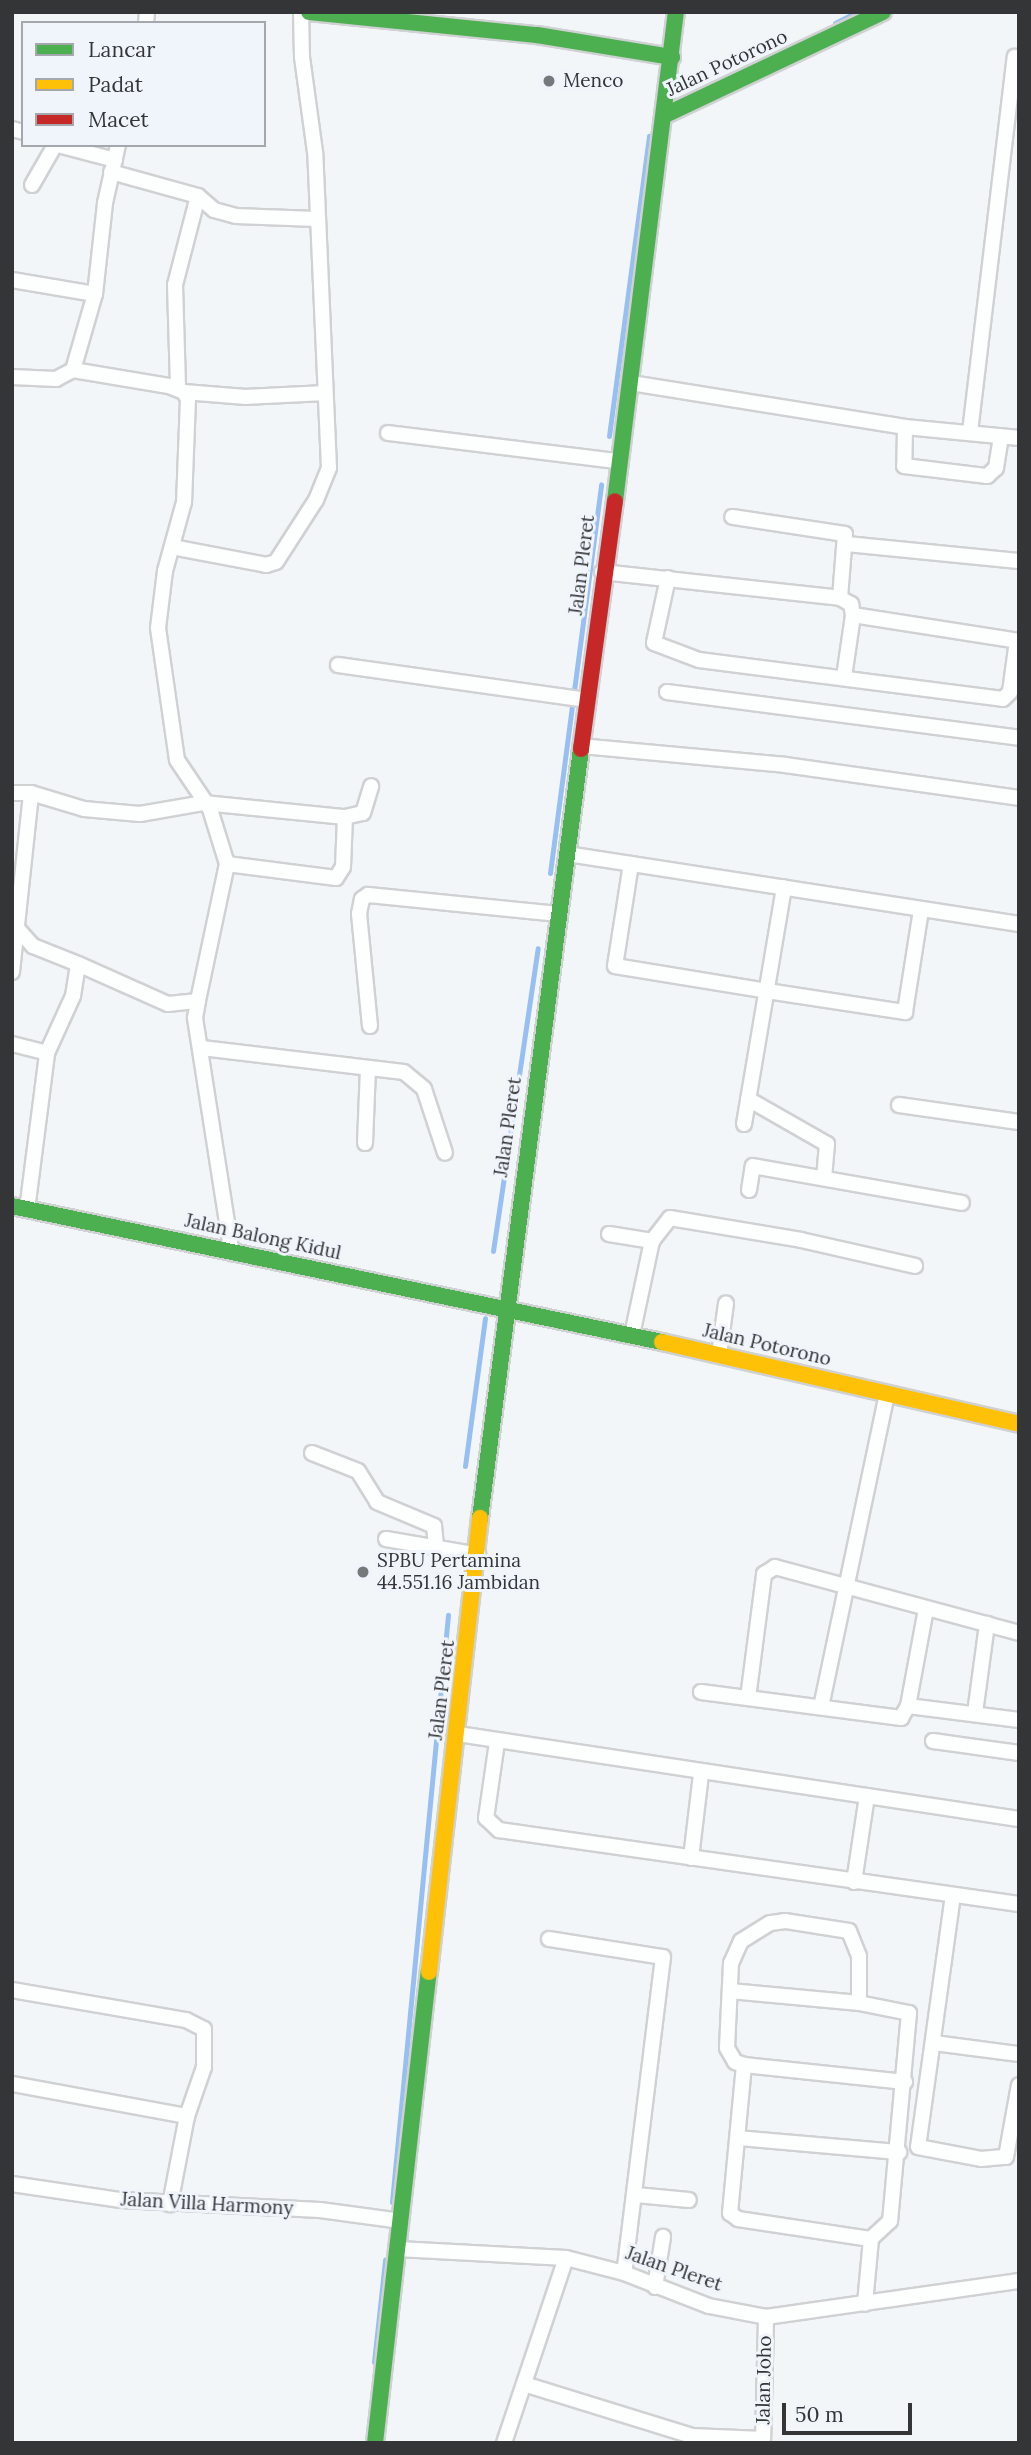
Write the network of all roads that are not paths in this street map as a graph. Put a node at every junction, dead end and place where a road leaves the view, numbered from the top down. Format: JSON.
{"nodes":[{"id":1,"x":301,"y":12,"type":"edge"},
{"id":2,"x":310,"y":12,"type":"edge"},
{"id":3,"x":676,"y":12,"type":"edge"},
{"id":4,"x":883,"y":12,"type":"edge"},
{"id":5,"x":672,"y":57,"type":"junction"},
{"id":6,"x":1015,"y":57,"type":"dead end"},
{"id":7,"x":1016,"y":81,"type":"edge"},
{"id":8,"x":664,"y":115,"type":"junction"},
{"id":9,"x":56,"y":147,"type":"edge"},
{"id":10,"x":62,"y":147,"type":"edge"},
{"id":11,"x":118,"y":147,"type":"edge"},
{"id":12,"x":113,"y":166,"type":"junction"},
{"id":13,"x":32,"y":185,"type":"dead end"},
{"id":14,"x":198,"y":196,"type":"junction"},
{"id":15,"x":316,"y":219,"type":"junction"},
{"id":16,"x":12,"y":280,"type":"edge"},
{"id":17,"x":95,"y":294,"type":"junction"},
{"id":18,"x":73,"y":370,"type":"junction"},
{"id":19,"x":12,"y":377,"type":"edge"},
{"id":20,"x":631,"y":383,"type":"junction"},
{"id":21,"x":181,"y":391,"type":"junction"},
{"id":22,"x":324,"y":393,"type":"junction"},
{"id":23,"x":905,"y":427,"type":"junction"},
{"id":24,"x":970,"y":432,"type":"junction"},
{"id":25,"x":388,"y":433,"type":"dead end"},
{"id":26,"x":1001,"y":436,"type":"junction"},
{"id":27,"x":1019,"y":438,"type":"edge"},
{"id":28,"x":617,"y":461,"type":"junction"},
{"id":29,"x":732,"y":517,"type":"dead end"},
{"id":30,"x":846,"y":544,"type":"junction"},
{"id":31,"x":172,"y":547,"type":"junction"},
{"id":32,"x":1019,"y":561,"type":"edge"},
{"id":33,"x":602,"y":572,"type":"junction"},
{"id":34,"x":668,"y":578,"type":"junction"},
{"id":35,"x":840,"y":598,"type":"junction"},
{"id":36,"x":853,"y":615,"type":"junction"},
{"id":37,"x":1018,"y":641,"type":"edge"},
{"id":38,"x":338,"y":664,"type":"dead end"},
{"id":39,"x":844,"y":677,"type":"junction"},
{"id":40,"x":667,"y":692,"type":"dead end"},
{"id":41,"x":586,"y":700,"type":"junction"},
{"id":42,"x":1019,"y":738,"type":"edge"},
{"id":43,"x":581,"y":746,"type":"junction"},
{"id":44,"x":371,"y":786,"type":"dead end"},
{"id":45,"x":12,"y":793,"type":"edge"},
{"id":46,"x":31,"y":793,"type":"junction"},
{"id":47,"x":1019,"y":798,"type":"edge"},
{"id":48,"x":204,"y":803,"type":"junction"},
{"id":49,"x":345,"y":817,"type":"junction"},
{"id":50,"x":566,"y":854,"type":"junction"},
{"id":51,"x":227,"y":864,"type":"junction"},
{"id":52,"x":631,"y":864,"type":"junction"},
{"id":53,"x":784,"y":887,"type":"junction"},
{"id":54,"x":921,"y":909,"type":"junction"},
{"id":55,"x":559,"y":914,"type":"junction"},
{"id":56,"x":14,"y":922,"type":"edge"},
{"id":57,"x":1019,"y":924,"type":"edge"},
{"id":58,"x":78,"y":964,"type":"junction"},
{"id":59,"x":12,"y":972,"type":"edge"},
{"id":60,"x":767,"y":991,"type":"junction"},
{"id":61,"x":198,"y":1001,"type":"junction"},
{"id":62,"x":370,"y":1026,"type":"dead end"},
{"id":63,"x":12,"y":1044,"type":"edge"},
{"id":64,"x":202,"y":1048,"type":"junction"},
{"id":65,"x":47,"y":1053,"type":"junction"},
{"id":66,"x":368,"y":1069,"type":"junction"},
{"id":67,"x":748,"y":1099,"type":"junction"},
{"id":68,"x":900,"y":1105,"type":"dead end"},
{"id":69,"x":1019,"y":1122,"type":"edge"},
{"id":70,"x":744,"y":1124,"type":"dead end"},
{"id":71,"x":365,"y":1143,"type":"dead end"},
{"id":72,"x":445,"y":1153,"type":"dead end"},
{"id":73,"x":824,"y":1178,"type":"junction"},
{"id":74,"x":748,"y":1190,"type":"dead end"},
{"id":75,"x":962,"y":1203,"type":"dead end"},
{"id":76,"x":20,"y":1208,"type":"edge"},
{"id":77,"x":609,"y":1234,"type":"dead end"},
{"id":78,"x":652,"y":1241,"type":"junction"},
{"id":79,"x":232,"y":1252,"type":"junction"},
{"id":80,"x":915,"y":1266,"type":"dead end"},
{"id":81,"x":726,"y":1303,"type":"dead end"},
{"id":82,"x":504,"y":1311,"type":"junction"},
{"id":83,"x":632,"y":1335,"type":"junction"},
{"id":84,"x":719,"y":1355,"type":"junction"},
{"id":85,"x":887,"y":1395,"type":"junction"},
{"id":86,"x":1019,"y":1424,"type":"edge"},
{"id":87,"x":312,"y":1453,"type":"dead end"},
{"id":88,"x":386,"y":1539,"type":"dead end"},
{"id":89,"x":436,"y":1544,"type":"junction"},
{"id":90,"x":479,"y":1555,"type":"junction"},
{"id":91,"x":844,"y":1585,"type":"junction"},
{"id":92,"x":926,"y":1609,"type":"junction"},
{"id":93,"x":987,"y":1625,"type":"junction"},
{"id":94,"x":1019,"y":1633,"type":"edge"},
{"id":95,"x":701,"y":1692,"type":"dead end"},
{"id":96,"x":748,"y":1698,"type":"junction"},
{"id":97,"x":908,"y":1706,"type":"junction"},
{"id":98,"x":821,"y":1707,"type":"junction"},
{"id":99,"x":975,"y":1713,"type":"junction"},
{"id":100,"x":1019,"y":1720,"type":"edge"},
{"id":101,"x":458,"y":1734,"type":"junction"},
{"id":102,"x":933,"y":1741,"type":"dead end"},
{"id":103,"x":497,"y":1742,"type":"junction"},
{"id":104,"x":1019,"y":1753,"type":"edge"},
{"id":105,"x":701,"y":1774,"type":"junction"},
{"id":106,"x":867,"y":1796,"type":"junction"},
{"id":107,"x":1019,"y":1819,"type":"edge"},
{"id":108,"x":691,"y":1858,"type":"junction"},
{"id":109,"x":854,"y":1882,"type":"junction"},
{"id":110,"x":953,"y":1895,"type":"junction"},
{"id":111,"x":1019,"y":1904,"type":"edge"},
{"id":112,"x":549,"y":1939,"type":"dead end"},
{"id":113,"x":12,"y":1990,"type":"edge"},
{"id":114,"x":730,"y":1991,"type":"junction"},
{"id":115,"x":859,"y":2003,"type":"junction"},
{"id":116,"x":934,"y":2043,"type":"junction"},
{"id":117,"x":1019,"y":2054,"type":"edge"},
{"id":118,"x":744,"y":2065,"type":"junction"},
{"id":119,"x":905,"y":2082,"type":"junction"},
{"id":120,"x":12,"y":2084,"type":"edge"},
{"id":121,"x":1019,"y":2085,"type":"edge"},
{"id":122,"x":187,"y":2116,"type":"junction"},
{"id":123,"x":738,"y":2138,"type":"junction"},
{"id":124,"x":899,"y":2152,"type":"junction"},
{"id":125,"x":12,"y":2184,"type":"edge"},
{"id":126,"x":636,"y":2195,"type":"junction"},
{"id":127,"x":689,"y":2200,"type":"dead end"},
{"id":128,"x":170,"y":2204,"type":"junction"},
{"id":129,"x":401,"y":2221,"type":"junction"},
{"id":130,"x":663,"y":2238,"type":"dead end"},
{"id":131,"x":871,"y":2239,"type":"junction"},
{"id":132,"x":398,"y":2249,"type":"junction"},
{"id":133,"x":566,"y":2258,"type":"junction"},
{"id":134,"x":624,"y":2273,"type":"junction"},
{"id":135,"x":1019,"y":2281,"type":"edge"},
{"id":136,"x":655,"y":2287,"type":"junction"},
{"id":137,"x":865,"y":2304,"type":"junction"},
{"id":138,"x":766,"y":2316,"type":"junction"},
{"id":139,"x":524,"y":2385,"type":"junction"},
{"id":140,"x":763,"y":2441,"type":"edge"},
{"id":141,"x":375,"y":2443,"type":"edge"},
{"id":142,"x":504,"y":2443,"type":"edge"}],
"edges":[{"from":1,"to":15,"type":"street"},
{"from":2,"to":5,"type":"main road"},
{"from":3,"to":5,"type":"main road","name":"Jalan Pleret"},
{"from":4,"to":8,"type":"main road","name":"Jalan Potorono"},
{"from":5,"to":8,"type":"main road","name":"Jalan Pleret"},
{"from":6,"to":7,"type":"street"},
{"from":7,"to":24,"type":"street"},
{"from":8,"to":20,"type":"main road","name":"Jalan Pleret"},
{"from":9,"to":13,"type":"street"},
{"from":10,"to":12,"type":"street"},
{"from":11,"to":12,"type":"street"},
{"from":12,"to":14,"type":"street"},
{"from":12,"to":17,"type":"street"},
{"from":14,"to":15,"type":"street"},
{"from":14,"to":21,"type":"street"},
{"from":15,"to":22,"type":"street"},
{"from":16,"to":17,"type":"street"},
{"from":17,"to":18,"type":"street"},
{"from":18,"to":19,"type":"street"},
{"from":18,"to":21,"type":"street"},
{"from":20,"to":23,"type":"street"},
{"from":20,"to":28,"type":"main road","name":"Jalan Pleret"},
{"from":21,"to":22,"type":"street"},
{"from":21,"to":31,"type":"street"},
{"from":22,"to":31,"type":"street"},
{"from":23,"to":24,"type":"street"},
{"from":23,"to":26,"type":"street"},
{"from":24,"to":26,"type":"street"},
{"from":25,"to":28,"type":"street"},
{"from":26,"to":27,"type":"street"},
{"from":28,"to":33,"type":"main road","name":"Jalan Pleret"},
{"from":29,"to":30,"type":"street"},
{"from":30,"to":32,"type":"street"},
{"from":30,"to":35,"type":"street"},
{"from":31,"to":48,"type":"street"},
{"from":33,"to":34,"type":"street"},
{"from":33,"to":41,"type":"main road","name":"Jalan Pleret"},
{"from":34,"to":35,"type":"street"},
{"from":34,"to":39,"type":"street"},
{"from":35,"to":36,"type":"street"},
{"from":36,"to":37,"type":"street"},
{"from":36,"to":39,"type":"street"},
{"from":37,"to":39,"type":"street"},
{"from":38,"to":41,"type":"street"},
{"from":40,"to":42,"type":"street"},
{"from":41,"to":43,"type":"main road","name":"Jalan Pleret"},
{"from":43,"to":47,"type":"street"},
{"from":43,"to":50,"type":"main road","name":"Jalan Pleret"},
{"from":44,"to":49,"type":"street"},
{"from":45,"to":46,"type":"street"},
{"from":46,"to":48,"type":"street"},
{"from":46,"to":56,"type":"street"},
{"from":48,"to":49,"type":"street"},
{"from":48,"to":51,"type":"street"},
{"from":49,"to":51,"type":"street"},
{"from":50,"to":52,"type":"street"},
{"from":50,"to":55,"type":"main road","name":"Jalan Pleret"},
{"from":51,"to":61,"type":"street"},
{"from":52,"to":53,"type":"street"},
{"from":52,"to":60,"type":"street"},
{"from":53,"to":54,"type":"street"},
{"from":53,"to":60,"type":"street"},
{"from":54,"to":57,"type":"street"},
{"from":54,"to":60,"type":"street"},
{"from":55,"to":62,"type":"street"},
{"from":55,"to":82,"type":"main road","name":"Jalan Pleret"},
{"from":56,"to":58,"type":"street"},
{"from":56,"to":59,"type":"street"},
{"from":58,"to":61,"type":"street"},
{"from":58,"to":65,"type":"street"},
{"from":60,"to":67,"type":"street"},
{"from":61,"to":64,"type":"street"},
{"from":63,"to":65,"type":"street"},
{"from":64,"to":66,"type":"street"},
{"from":64,"to":79,"type":"street"},
{"from":65,"to":76,"type":"street"},
{"from":66,"to":71,"type":"street"},
{"from":66,"to":72,"type":"street"},
{"from":67,"to":70,"type":"street"},
{"from":67,"to":73,"type":"street"},
{"from":68,"to":69,"type":"street"},
{"from":73,"to":74,"type":"street"},
{"from":73,"to":75,"type":"street"},
{"from":76,"to":79,"type":"main road","name":"Jalan Balong Kidul"},
{"from":77,"to":78,"type":"street"},
{"from":78,"to":80,"type":"street"},
{"from":78,"to":83,"type":"street"},
{"from":79,"to":82,"type":"main road","name":"Jalan Balong Kidul"},
{"from":81,"to":84,"type":"street"},
{"from":82,"to":83,"type":"main road","name":"Jalan Potorono"},
{"from":82,"to":90,"type":"main road","name":"Jalan Pleret"},
{"from":83,"to":84,"type":"main road","name":"Jalan Potorono"},
{"from":84,"to":85,"type":"main road","name":"Jalan Potorono"},
{"from":85,"to":86,"type":"main road","name":"Jalan Potorono"},
{"from":85,"to":91,"type":"street"},
{"from":87,"to":89,"type":"street"},
{"from":88,"to":89,"type":"street"},
{"from":89,"to":90,"type":"street"},
{"from":90,"to":101,"type":"main road","name":"Jalan Pleret"},
{"from":91,"to":92,"type":"street"},
{"from":91,"to":96,"type":"street"},
{"from":91,"to":98,"type":"street"},
{"from":92,"to":93,"type":"street"},
{"from":92,"to":97,"type":"street"},
{"from":93,"to":94,"type":"street"},
{"from":93,"to":99,"type":"street"},
{"from":95,"to":96,"type":"street"},
{"from":96,"to":98,"type":"street"},
{"from":97,"to":98,"type":"street"},
{"from":97,"to":99,"type":"street"},
{"from":99,"to":100,"type":"street"},
{"from":101,"to":103,"type":"street"},
{"from":101,"to":129,"type":"main road","name":"Jalan Pleret"},
{"from":102,"to":104,"type":"street"},
{"from":103,"to":105,"type":"street"},
{"from":103,"to":108,"type":"street"},
{"from":105,"to":106,"type":"street"},
{"from":105,"to":108,"type":"street"},
{"from":106,"to":107,"type":"street"},
{"from":106,"to":109,"type":"street"},
{"from":108,"to":109,"type":"street"},
{"from":109,"to":110,"type":"street"},
{"from":110,"to":111,"type":"street"},
{"from":110,"to":116,"type":"street"},
{"from":112,"to":126,"type":"street"},
{"from":113,"to":122,"type":"street"},
{"from":114,"to":115,"type":"street"},
{"from":114,"to":115,"type":"street"},
{"from":114,"to":118,"type":"street"},
{"from":115,"to":119,"type":"street"},
{"from":116,"to":117,"type":"street"},
{"from":116,"to":121,"type":"street"},
{"from":118,"to":119,"type":"street"},
{"from":118,"to":123,"type":"street"},
{"from":119,"to":124,"type":"street"},
{"from":120,"to":122,"type":"street"},
{"from":122,"to":128,"type":"street"},
{"from":123,"to":124,"type":"street"},
{"from":123,"to":131,"type":"street"},
{"from":124,"to":131,"type":"street"},
{"from":125,"to":128,"type":"street","name":"Jalan Villa Harmony"},
{"from":126,"to":127,"type":"street"},
{"from":126,"to":134,"type":"street"},
{"from":128,"to":129,"type":"street","name":"Jalan Villa Harmony"},
{"from":129,"to":132,"type":"main road","name":"Jalan Pleret"},
{"from":130,"to":136,"type":"street"},
{"from":131,"to":137,"type":"street"},
{"from":132,"to":133,"type":"street","name":"Jalan Pleret"},
{"from":132,"to":141,"type":"main road","name":"Jalan Pleret"},
{"from":133,"to":134,"type":"street","name":"Jalan Pleret"},
{"from":133,"to":139,"type":"street"},
{"from":134,"to":136,"type":"street","name":"Jalan Pleret"},
{"from":135,"to":137,"type":"street","name":"Jalan Pleret"},
{"from":136,"to":138,"type":"street","name":"Jalan Pleret"},
{"from":137,"to":138,"type":"street","name":"Jalan Pleret"},
{"from":138,"to":140,"type":"street","name":"Jalan Joho"},
{"from":139,"to":140,"type":"street"},
{"from":139,"to":142,"type":"street"}]}
